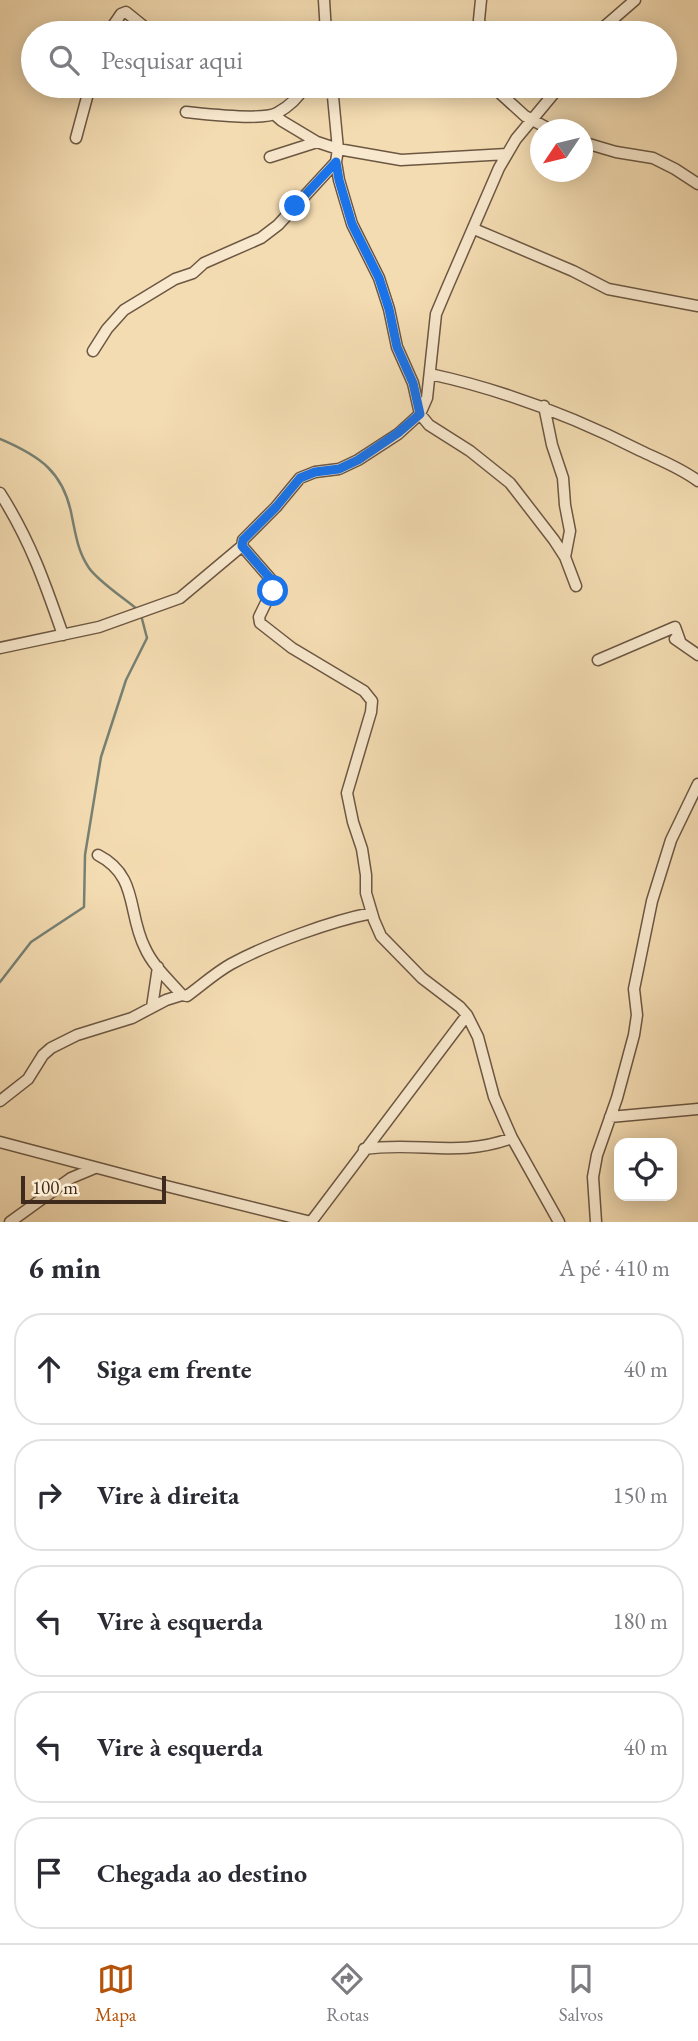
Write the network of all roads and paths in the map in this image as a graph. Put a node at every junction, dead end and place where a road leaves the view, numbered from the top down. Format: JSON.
{"nodes":[{"id":1,"x":324,"y":0,"type":"edge"},
{"id":2,"x":481,"y":0,"type":"edge"},
{"id":3,"x":635,"y":0,"type":"edge"},
{"id":4,"x":116,"y":21,"type":"edge"},
{"id":5,"x":137,"y":21,"type":"edge"},
{"id":6,"x":325,"y":21,"type":"edge"},
{"id":7,"x":479,"y":21,"type":"edge"},
{"id":8,"x":611,"y":21,"type":"edge"},
{"id":9,"x":87,"y":98,"type":"edge"},
{"id":10,"x":296,"y":98,"type":"edge"},
{"id":11,"x":333,"y":98,"type":"edge"},
{"id":12,"x":505,"y":98,"type":"edge"},
{"id":13,"x":550,"y":98,"type":"edge"},
{"id":14,"x":186,"y":112,"type":"dead end"},
{"id":15,"x":275,"y":115,"type":"junction"},
{"id":16,"x":533,"y":119,"type":"joint"},
{"id":17,"x":530,"y":123,"type":"edge"},
{"id":18,"x":76,"y":138,"type":"dead end"},
{"id":19,"x":317,"y":142,"type":"junction"},
{"id":20,"x":593,"y":145,"type":"edge"},
{"id":21,"x":338,"y":149,"type":"junction"},
{"id":22,"x":507,"y":154,"type":"junction"},
{"id":23,"x":270,"y":157,"type":"dead end"},
{"id":24,"x":336,"y":162,"type":"junction"},
{"id":25,"x":698,"y":184,"type":"edge"},
{"id":26,"x":474,"y":229,"type":"junction"},
{"id":27,"x":698,"y":306,"type":"edge"},
{"id":28,"x":93,"y":351,"type":"dead end"},
{"id":29,"x":430,"y":374,"type":"junction"},
{"id":30,"x":544,"y":406,"type":"junction"},
{"id":31,"x":420,"y":414,"type":"junction"},
{"id":32,"x":698,"y":481,"type":"edge"},
{"id":33,"x":0,"y":493,"type":"edge"},
{"id":34,"x":242,"y":546,"type":"junction"},
{"id":35,"x":565,"y":557,"type":"junction"},
{"id":36,"x":576,"y":586,"type":"dead end"},
{"id":37,"x":63,"y":635,"type":"junction"},
{"id":38,"x":0,"y":648,"type":"edge"},
{"id":39,"x":698,"y":655,"type":"edge"},
{"id":40,"x":598,"y":660,"type":"dead end"},
{"id":41,"x":698,"y":784,"type":"edge"},
{"id":42,"x":98,"y":855,"type":"dead end"},
{"id":43,"x":372,"y":913,"type":"junction"},
{"id":44,"x":158,"y":967,"type":"junction"},
{"id":45,"x":181,"y":995,"type":"junction"},
{"id":46,"x":152,"y":1007,"type":"junction"},
{"id":47,"x":467,"y":1015,"type":"junction"},
{"id":48,"x":0,"y":1101,"type":"edge"},
{"id":49,"x":698,"y":1109,"type":"edge"},
{"id":50,"x":610,"y":1117,"type":"junction"},
{"id":51,"x":374,"y":1136,"type":"junction"},
{"id":52,"x":513,"y":1138,"type":"junction"},
{"id":53,"x":0,"y":1142,"type":"edge"},
{"id":54,"x":383,"y":1146,"type":"junction"},
{"id":55,"x":364,"y":1149,"type":"junction"},
{"id":56,"x":95,"y":1168,"type":"junction"},
{"id":57,"x":10,"y":1222,"type":"edge"},
{"id":58,"x":311,"y":1222,"type":"edge"},
{"id":59,"x":559,"y":1222,"type":"edge"},
{"id":60,"x":596,"y":1222,"type":"edge"}],
"edges":[{"from":1,"to":6,"type":"street"},
{"from":2,"to":7,"type":"street"},
{"from":3,"to":8,"type":"street"},
{"from":4,"to":5,"type":"street"},
{"from":9,"to":18,"type":"street"},
{"from":10,"to":15,"type":"street"},
{"from":11,"to":21,"type":"street"},
{"from":12,"to":16,"type":"street"},
{"from":13,"to":16,"type":"street"},
{"from":14,"to":15,"type":"street"},
{"from":15,"to":19,"type":"street"},
{"from":17,"to":22,"type":"street"},
{"from":19,"to":21,"type":"street"},
{"from":19,"to":23,"type":"street"},
{"from":20,"to":25,"type":"street"},
{"from":21,"to":22,"type":"street"},
{"from":21,"to":24,"type":"street"},
{"from":22,"to":26,"type":"street"},
{"from":24,"to":28,"type":"street"},
{"from":24,"to":31,"type":"street"},
{"from":26,"to":27,"type":"street"},
{"from":26,"to":29,"type":"street"},
{"from":29,"to":30,"type":"street"},
{"from":29,"to":31,"type":"street"},
{"from":30,"to":32,"type":"street"},
{"from":30,"to":35,"type":"street"},
{"from":31,"to":34,"type":"street"},
{"from":31,"to":35,"type":"street"},
{"from":33,"to":37,"type":"street"},
{"from":34,"to":37,"type":"street"},
{"from":34,"to":43,"type":"street"},
{"from":35,"to":36,"type":"street"},
{"from":37,"to":38,"type":"street"},
{"from":39,"to":40,"type":"street"},
{"from":41,"to":50,"type":"street"},
{"from":42,"to":44,"type":"street"},
{"from":43,"to":45,"type":"street"},
{"from":43,"to":47,"type":"street"},
{"from":44,"to":45,"type":"street"},
{"from":44,"to":46,"type":"street"},
{"from":45,"to":46,"type":"street"},
{"from":46,"to":48,"type":"street"},
{"from":47,"to":51,"type":"street"},
{"from":47,"to":52,"type":"street"},
{"from":49,"to":50,"type":"street"},
{"from":50,"to":60,"type":"street"},
{"from":51,"to":54,"type":"street"},
{"from":51,"to":55,"type":"street"},
{"from":52,"to":54,"type":"street"},
{"from":52,"to":59,"type":"street"},
{"from":53,"to":56,"type":"street"},
{"from":54,"to":55,"type":"street"},
{"from":55,"to":58,"type":"street"},
{"from":56,"to":57,"type":"street"},
{"from":56,"to":58,"type":"street"}]}
